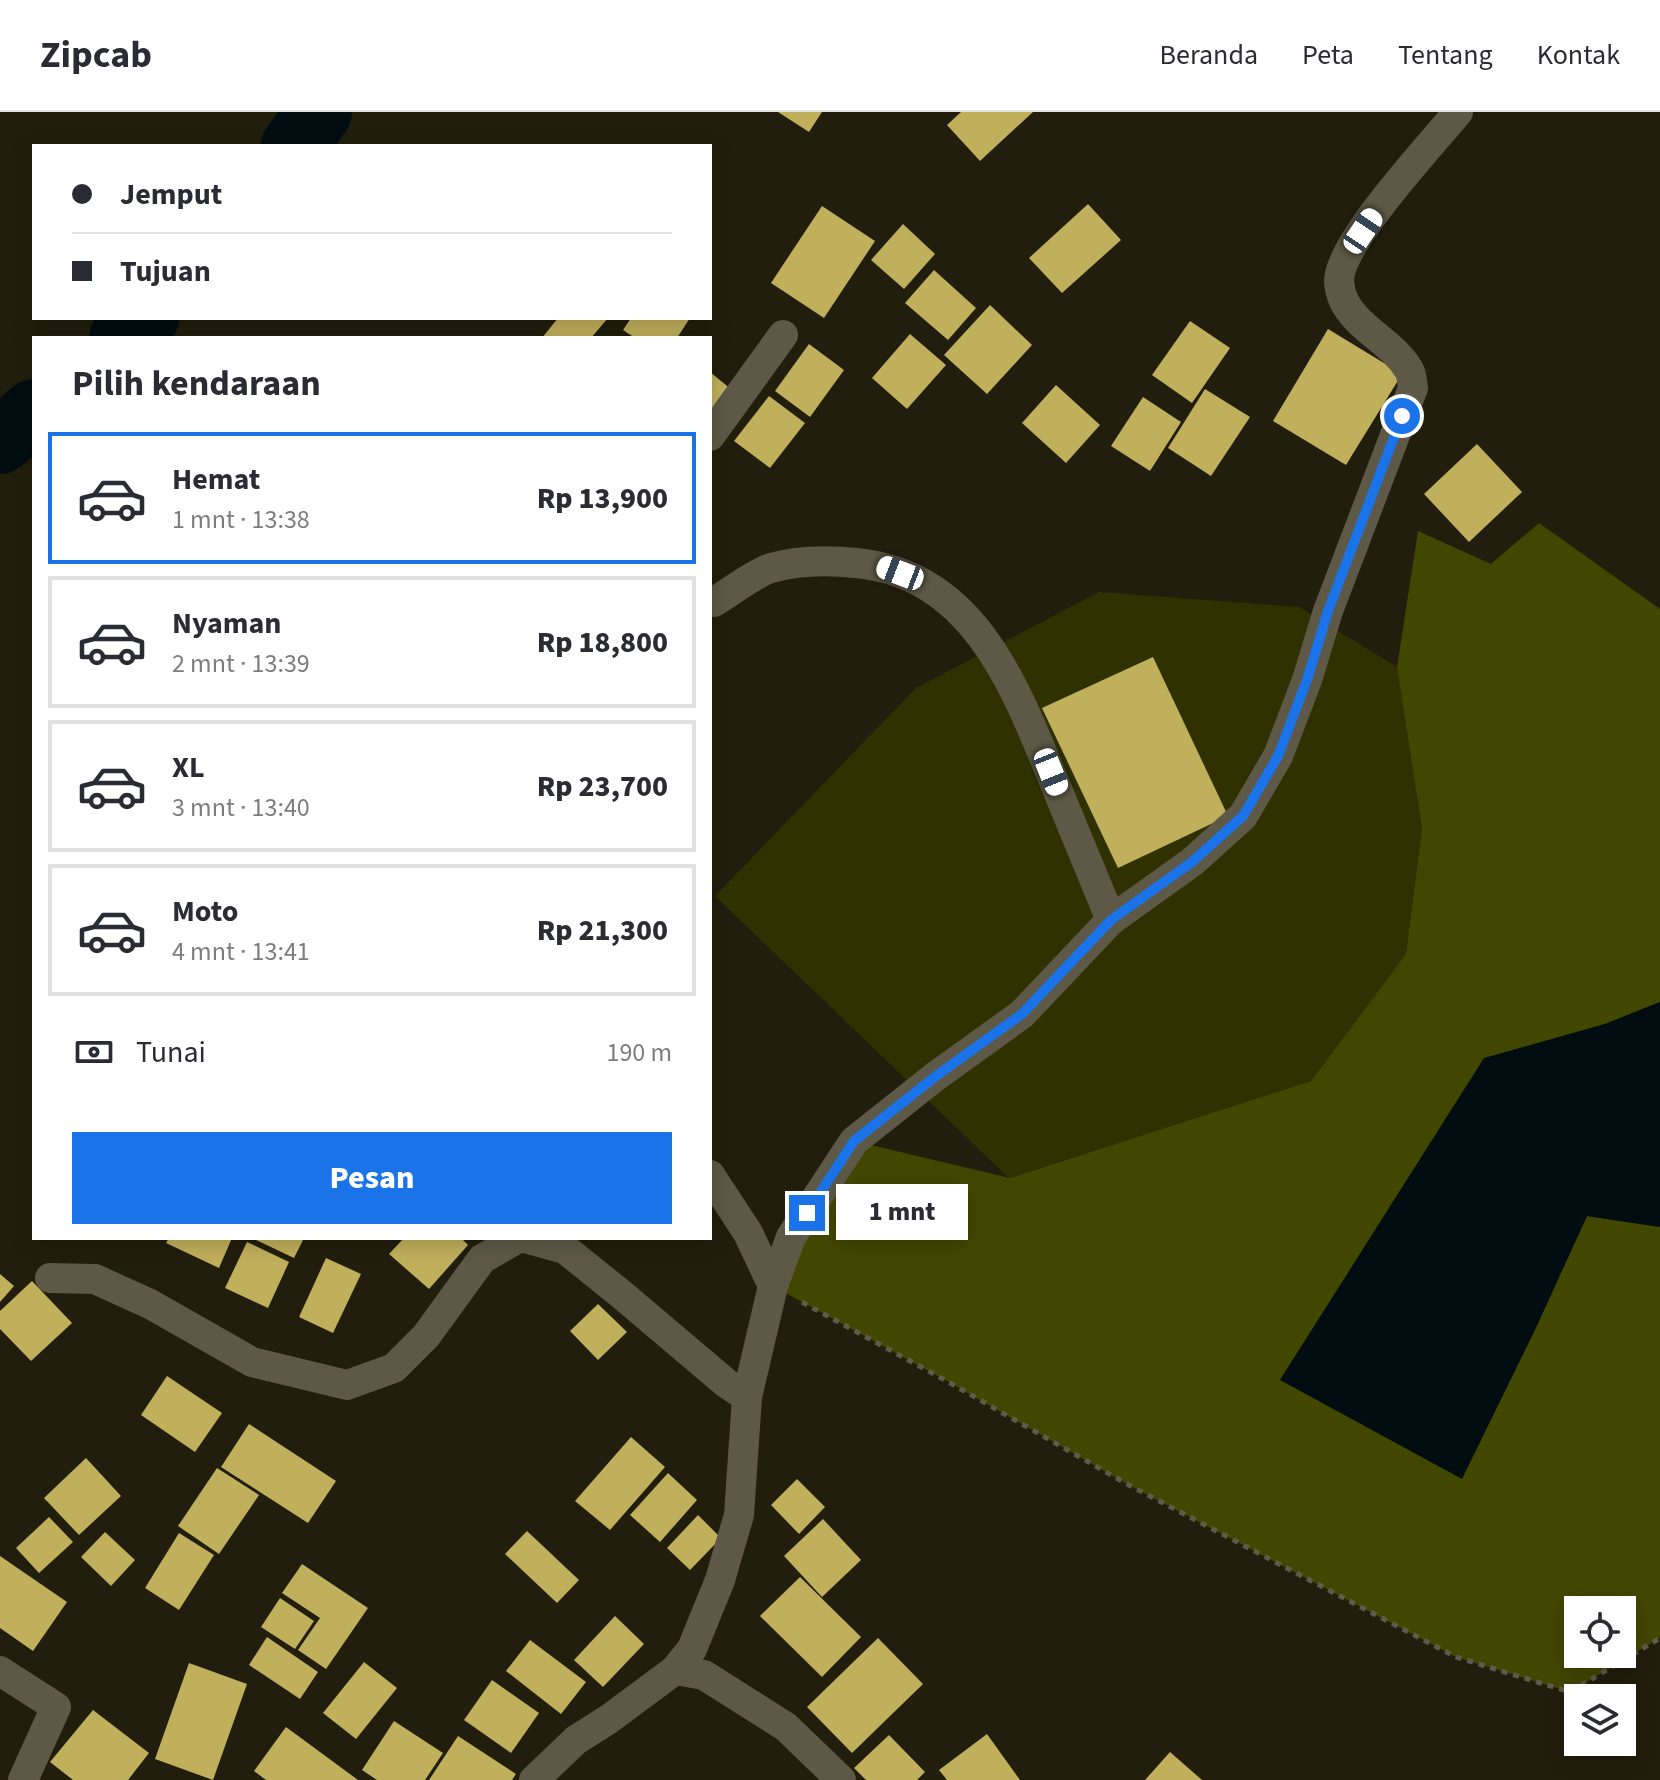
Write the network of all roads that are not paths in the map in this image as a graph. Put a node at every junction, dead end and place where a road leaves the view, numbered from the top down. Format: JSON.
{"nodes":[{"id":1,"x":1458,"y":112,"type":"edge"},
{"id":2,"x":783,"y":335,"type":"dead end"},
{"id":3,"x":712,"y":433,"type":"edge"},
{"id":4,"x":714,"y":602,"type":"dead end"},
{"id":5,"x":1111,"y":920,"type":"junction"},
{"id":6,"x":712,"y":1178,"type":"edge"},
{"id":7,"x":515,"y":1240,"type":"edge"},
{"id":8,"x":532,"y":1240,"type":"edge"},
{"id":9,"x":50,"y":1278,"type":"dead end"},
{"id":10,"x":773,"y":1286,"type":"junction"},
{"id":11,"x":747,"y":1397,"type":"junction"},
{"id":12,"x":675,"y":1670,"type":"junction"},
{"id":13,"x":0,"y":1671,"type":"edge"},
{"id":14,"x":23,"y":1780,"type":"edge"},
{"id":15,"x":534,"y":1780,"type":"edge"},
{"id":16,"x":841,"y":1780,"type":"edge"}],
"edges":[{"from":1,"to":5,"type":"street"},
{"from":2,"to":3,"type":"street"},
{"from":4,"to":5,"type":"street"},
{"from":5,"to":10,"type":"street"},
{"from":6,"to":10,"type":"street"},
{"from":7,"to":9,"type":"street"},
{"from":8,"to":11,"type":"street"},
{"from":10,"to":11,"type":"street"},
{"from":11,"to":12,"type":"street"},
{"from":12,"to":15,"type":"street"},
{"from":12,"to":16,"type":"street"},
{"from":13,"to":14,"type":"street"}]}
